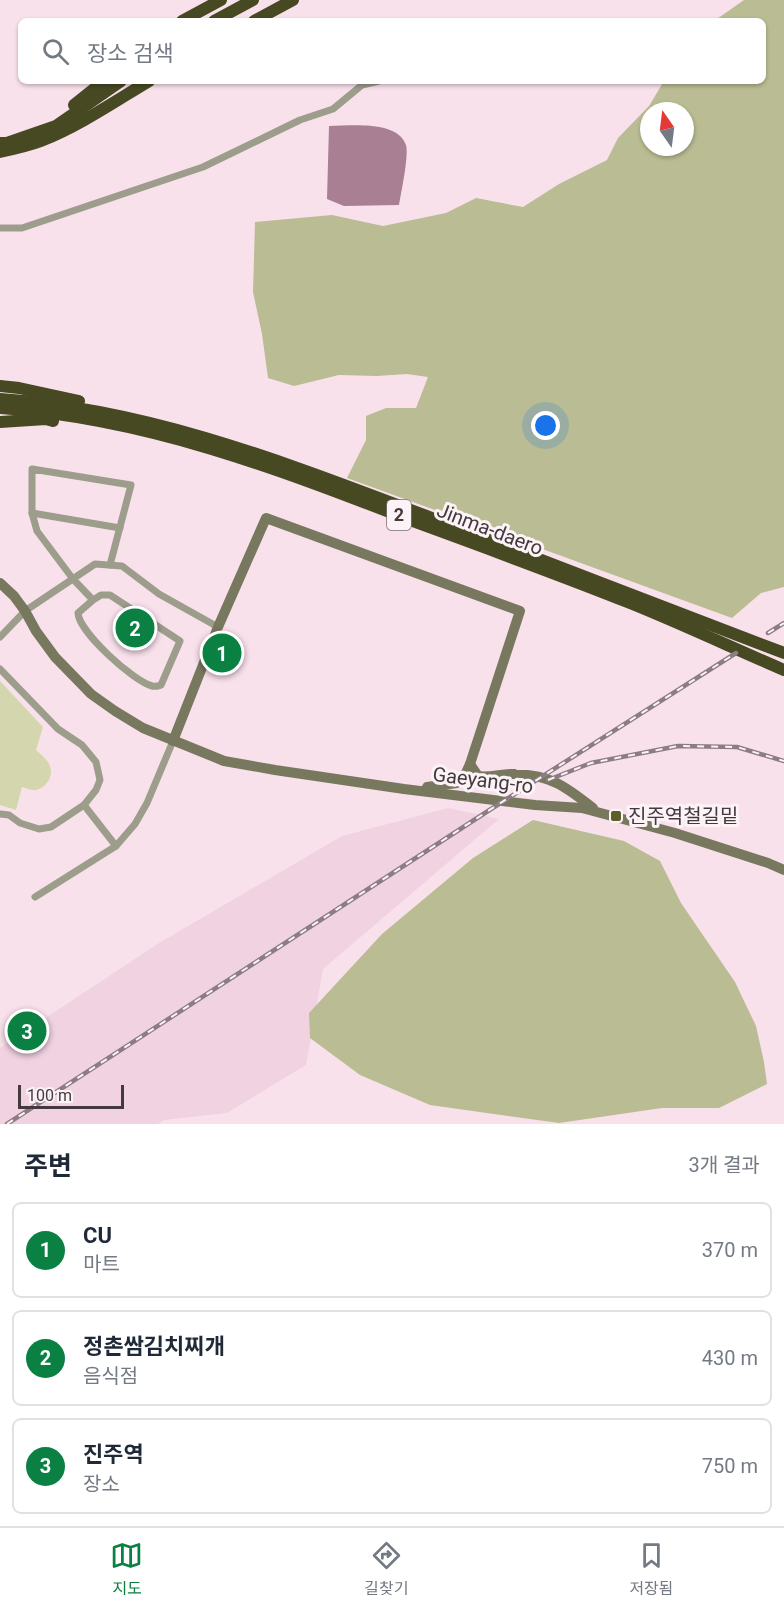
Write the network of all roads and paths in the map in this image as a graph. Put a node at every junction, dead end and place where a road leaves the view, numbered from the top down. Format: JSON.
{"nodes":[{"id":1,"x":221,"y":0,"type":"edge"},
{"id":2,"x":253,"y":0,"type":"edge"},
{"id":3,"x":293,"y":0,"type":"edge"},
{"id":4,"x":188,"y":18,"type":"edge"},
{"id":5,"x":220,"y":18,"type":"edge"},
{"id":6,"x":260,"y":18,"type":"edge"},
{"id":7,"x":100,"y":84,"type":"edge"},
{"id":8,"x":117,"y":84,"type":"edge"},
{"id":9,"x":144,"y":84,"type":"edge"},
{"id":10,"x":369,"y":84,"type":"edge"},
{"id":11,"x":56,"y":126,"type":"junction"},
{"id":12,"x":0,"y":143,"type":"edge"},
{"id":13,"x":0,"y":152,"type":"edge"},
{"id":14,"x":0,"y":228,"type":"edge"},
{"id":15,"x":0,"y":386,"type":"edge"},
{"id":16,"x":0,"y":399,"type":"edge"},
{"id":17,"x":0,"y":408,"type":"edge"},
{"id":18,"x":128,"y":418,"type":"junction"},
{"id":19,"x":0,"y":422,"type":"edge"},
{"id":20,"x":162,"y":435,"type":"junction"},
{"id":21,"x":32,"y":513,"type":"junction"},
{"id":22,"x":120,"y":528,"type":"junction"},
{"id":23,"x":110,"y":565,"type":"junction"},
{"id":24,"x":73,"y":579,"type":"junction"},
{"id":25,"x":0,"y":583,"type":"edge"},
{"id":26,"x":93,"y":600,"type":"junction"},
{"id":27,"x":26,"y":611,"type":"junction"},
{"id":28,"x":218,"y":627,"type":"junction"},
{"id":29,"x":0,"y":637,"type":"edge"},
{"id":30,"x":784,"y":653,"type":"edge"},
{"id":31,"x":0,"y":669,"type":"edge"},
{"id":32,"x":784,"y":670,"type":"edge"},
{"id":33,"x":173,"y":741,"type":"junction"},
{"id":34,"x":470,"y":764,"type":"junction"},
{"id":35,"x":487,"y":777,"type":"junction"},
{"id":36,"x":457,"y":783,"type":"junction"},
{"id":37,"x":404,"y":789,"type":"junction"},
{"id":38,"x":84,"y":805,"type":"junction"},
{"id":39,"x":598,"y":812,"type":"junction"},
{"id":40,"x":0,"y":814,"type":"edge"},
{"id":41,"x":116,"y":846,"type":"junction"},
{"id":42,"x":784,"y":870,"type":"edge"},
{"id":43,"x":35,"y":897,"type":"dead end"}],
"edges":[{"from":1,"to":4,"type":"highway"},
{"from":2,"to":5,"type":"highway"},
{"from":3,"to":6,"type":"highway"},
{"from":7,"to":11,"type":"highway"},
{"from":8,"to":11,"type":"highway"},
{"from":9,"to":13,"type":"highway"},
{"from":10,"to":14,"type":"street"},
{"from":11,"to":12,"type":"highway"},
{"from":15,"to":18,"type":"highway"},
{"from":16,"to":18,"type":"highway","name":"Jinma-daero","number":"2"},
{"from":17,"to":20,"type":"highway","name":"Jinma-daero","number":"2"},
{"from":18,"to":30,"type":"highway","name":"Jinma-daero","number":"2"},
{"from":19,"to":20,"type":"highway"},
{"from":20,"to":32,"type":"highway","name":"Jinma-daero","number":"2"},
{"from":21,"to":22,"type":"street"},
{"from":21,"to":22,"type":"street"},
{"from":21,"to":24,"type":"street"},
{"from":22,"to":23,"type":"street"},
{"from":23,"to":24,"type":"street"},
{"from":23,"to":28,"type":"street"},
{"from":24,"to":26,"type":"street"},
{"from":24,"to":27,"type":"street"},
{"from":25,"to":27,"type":"main road","name":"Gaeyang-ro"},
{"from":26,"to":26,"type":"street"},
{"from":27,"to":29,"type":"street"},
{"from":27,"to":33,"type":"main road","name":"Gaeyang-ro"},
{"from":28,"to":33,"type":"main road"},
{"from":28,"to":34,"type":"main road"},
{"from":31,"to":38,"type":"street"},
{"from":33,"to":37,"type":"main road","name":"Gaeyang-ro"},
{"from":33,"to":41,"type":"street"},
{"from":34,"to":35,"type":"main road"},
{"from":34,"to":36,"type":"main road"},
{"from":35,"to":36,"type":"main road"},
{"from":35,"to":39,"type":"main road"},
{"from":36,"to":37,"type":"main road"},
{"from":37,"to":39,"type":"main road","name":"Gaeyang-ro"},
{"from":38,"to":40,"type":"street"},
{"from":38,"to":41,"type":"street"},
{"from":39,"to":42,"type":"main road","name":"Gaeyang-ro"},
{"from":41,"to":43,"type":"street"}]}
